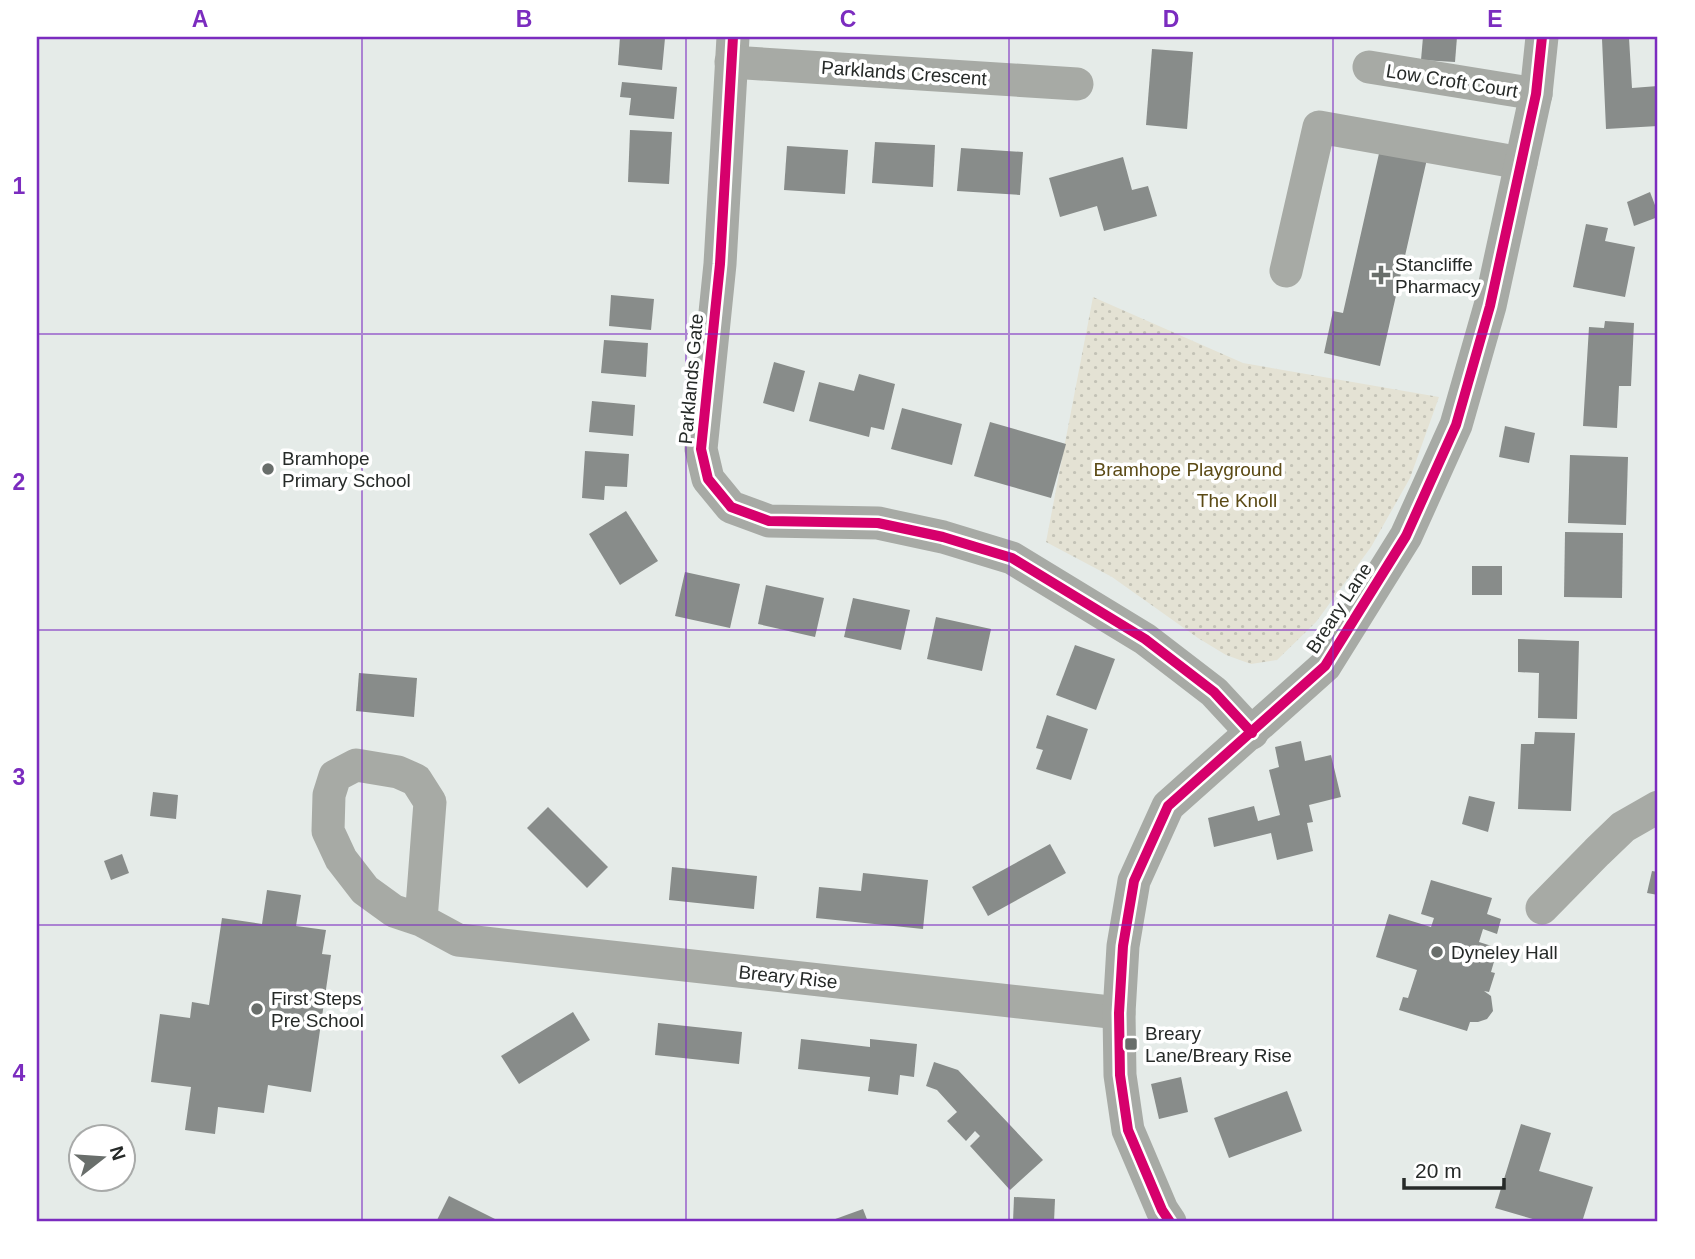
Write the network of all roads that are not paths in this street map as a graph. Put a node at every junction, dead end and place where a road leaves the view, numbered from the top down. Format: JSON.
{"nodes":[{"id":1,"x":1542,"y":37,"type":"edge"},
{"id":2,"x":732,"y":50,"type":"edge"},
{"id":3,"x":1369,"y":67,"type":"dead end"},
{"id":4,"x":1077,"y":85,"type":"dead end"},
{"id":5,"x":1536,"y":94,"type":"junction"},
{"id":6,"x":1521,"y":163,"type":"junction"},
{"id":7,"x":1286,"y":271,"type":"dead end"},
{"id":8,"x":1252,"y":733,"type":"junction"},
{"id":9,"x":1658,"y":807,"type":"edge"},
{"id":10,"x":1542,"y":908,"type":"dead end"},
{"id":11,"x":421,"y":920,"type":"junction"},
{"id":12,"x":1119,"y":1013,"type":"junction"},
{"id":13,"x":1170,"y":1222,"type":"edge"}],
"edges":[{"from":1,"to":5,"type":"street","name":"Breary Lane"},
{"from":2,"to":4,"type":"street","name":"Parklands Crescent"},
{"from":2,"to":8,"type":"street","name":"Parklands Gate"},
{"from":3,"to":5,"type":"street","name":"Low Croft Court"},
{"from":5,"to":6,"type":"street","name":"Breary Lane"},
{"from":6,"to":7,"type":"street"},
{"from":6,"to":8,"type":"street","name":"Breary Lane"},
{"from":8,"to":12,"type":"street","name":"Breary Lane"},
{"from":9,"to":10,"type":"street"},
{"from":11,"to":11,"type":"street"},
{"from":11,"to":12,"type":"street","name":"Breary Rise"},
{"from":12,"to":13,"type":"street","name":"Breary Lane"}]}
